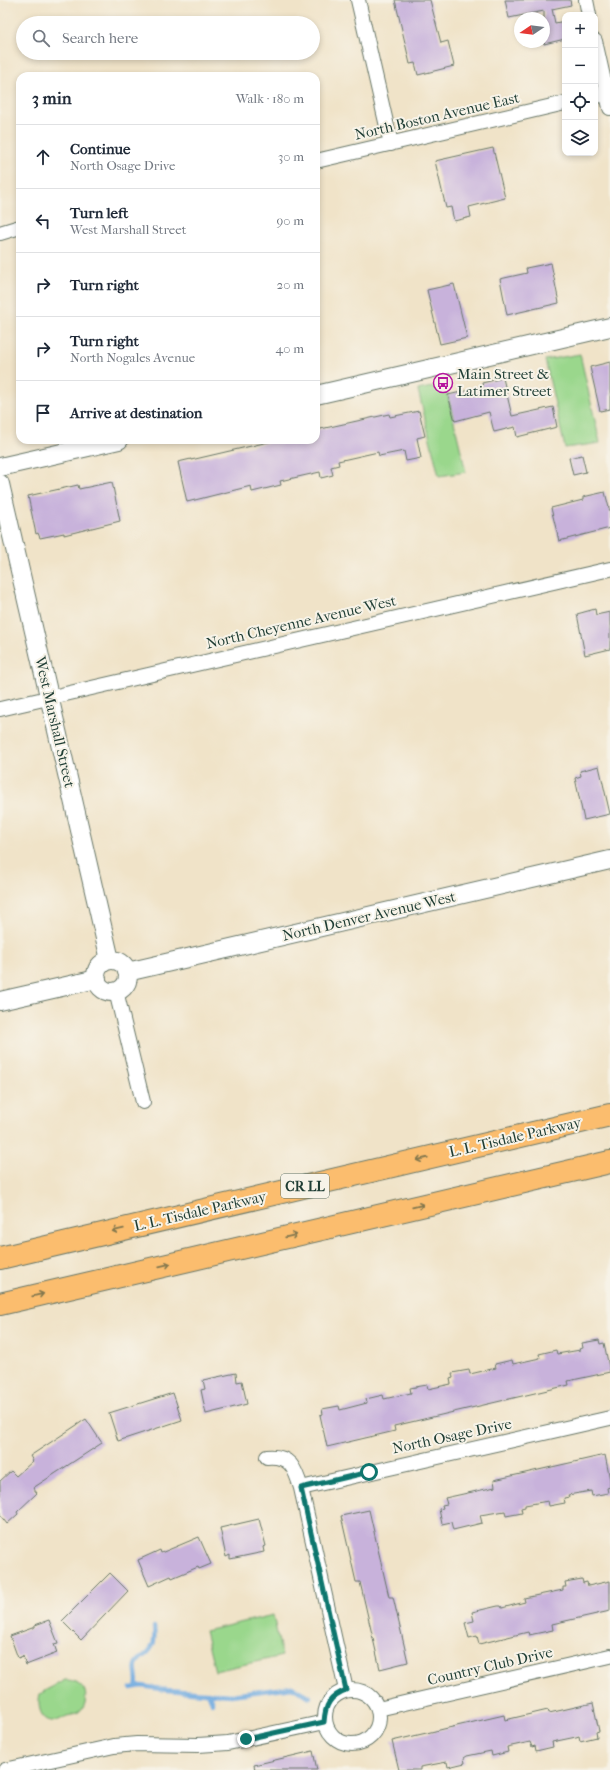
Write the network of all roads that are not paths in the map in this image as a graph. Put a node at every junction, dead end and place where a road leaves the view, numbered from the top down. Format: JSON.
{"nodes":[{"id":1,"x":358,"y":0,"type":"edge"},
{"id":2,"x":586,"y":0,"type":"edge"},
{"id":3,"x":588,"y":12,"type":"edge"},
{"id":4,"x":596,"y":48,"type":"edge"},
{"id":5,"x":601,"y":95,"type":"edge"},
{"id":6,"x":562,"y":104,"type":"edge"},
{"id":7,"x":610,"y":108,"type":"edge"},
{"id":8,"x":391,"y":144,"type":"junction"},
{"id":9,"x":320,"y":160,"type":"edge"},
{"id":10,"x":16,"y":228,"type":"edge"},
{"id":11,"x":0,"y":233,"type":"edge"},
{"id":12,"x":610,"y":327,"type":"edge"},
{"id":13,"x":320,"y":394,"type":"edge"},
{"id":14,"x":102,"y":444,"type":"edge"},
{"id":15,"x":0,"y":468,"type":"edge"},
{"id":16,"x":0,"y":484,"type":"edge"},
{"id":17,"x":610,"y":569,"type":"edge"},
{"id":18,"x":49,"y":698,"type":"junction"},
{"id":19,"x":0,"y":709,"type":"edge"},
{"id":20,"x":610,"y":860,"type":"edge"},
{"id":21,"x":110,"y":960,"type":"junction"},
{"id":22,"x":127,"y":972,"type":"junction"},
{"id":23,"x":97,"y":979,"type":"junction"},
{"id":24,"x":116,"y":991,"type":"junction"},
{"id":25,"x":0,"y":1001,"type":"edge"},
{"id":26,"x":143,"y":1102,"type":"dead end"},
{"id":27,"x":610,"y":1115,"type":"edge"},
{"id":28,"x":610,"y":1162,"type":"edge"},
{"id":29,"x":0,"y":1258,"type":"edge"},
{"id":30,"x":0,"y":1304,"type":"edge"},
{"id":31,"x":610,"y":1418,"type":"edge"},
{"id":32,"x":267,"y":1457,"type":"dead end"},
{"id":33,"x":301,"y":1488,"type":"junction"},
{"id":34,"x":610,"y":1656,"type":"edge"},
{"id":35,"x":346,"y":1690,"type":"junction"},
{"id":36,"x":378,"y":1709,"type":"junction"},
{"id":37,"x":324,"y":1722,"type":"junction"},
{"id":38,"x":5,"y":1770,"type":"edge"}],
"edges":[{"from":1,"to":8,"type":"street"},
{"from":2,"to":3,"type":"street"},
{"from":4,"to":5,"type":"street"},
{"from":5,"to":7,"type":"street"},
{"from":6,"to":8,"type":"street","name":"North Boston Avenue East"},
{"from":8,"to":9,"type":"street","name":"North Boston Avenue East"},
{"from":10,"to":11,"type":"street"},
{"from":12,"to":13,"type":"street"},
{"from":14,"to":15,"type":"street"},
{"from":16,"to":18,"type":"street","name":"West Marshall Street"},
{"from":17,"to":18,"type":"street","name":"North Cheyenne Avenue West"},
{"from":18,"to":19,"type":"street","name":"North Cheyenne Avenue West"},
{"from":18,"to":21,"type":"street","name":"West Marshall Street"},
{"from":20,"to":22,"type":"street","name":"North Denver Avenue West"},
{"from":21,"to":22,"type":"street"},
{"from":21,"to":23,"type":"street"},
{"from":22,"to":24,"type":"street"},
{"from":23,"to":24,"type":"street"},
{"from":23,"to":25,"type":"street"},
{"from":24,"to":26,"type":"street"},
{"from":27,"to":29,"type":"highway","name":"L. L. Tisdale Parkway","number":"CR LL","one_way":true},
{"from":30,"to":28,"type":"highway","one_way":true},
{"from":31,"to":33,"type":"street","name":"North Osage Drive"},
{"from":32,"to":33,"type":"street"},
{"from":33,"to":35,"type":"street"},
{"from":34,"to":36,"type":"street","name":"Country Club Drive"},
{"from":35,"to":36,"type":"street"},
{"from":35,"to":37,"type":"street"},
{"from":36,"to":37,"type":"street"},
{"from":37,"to":38,"type":"street"}]}
